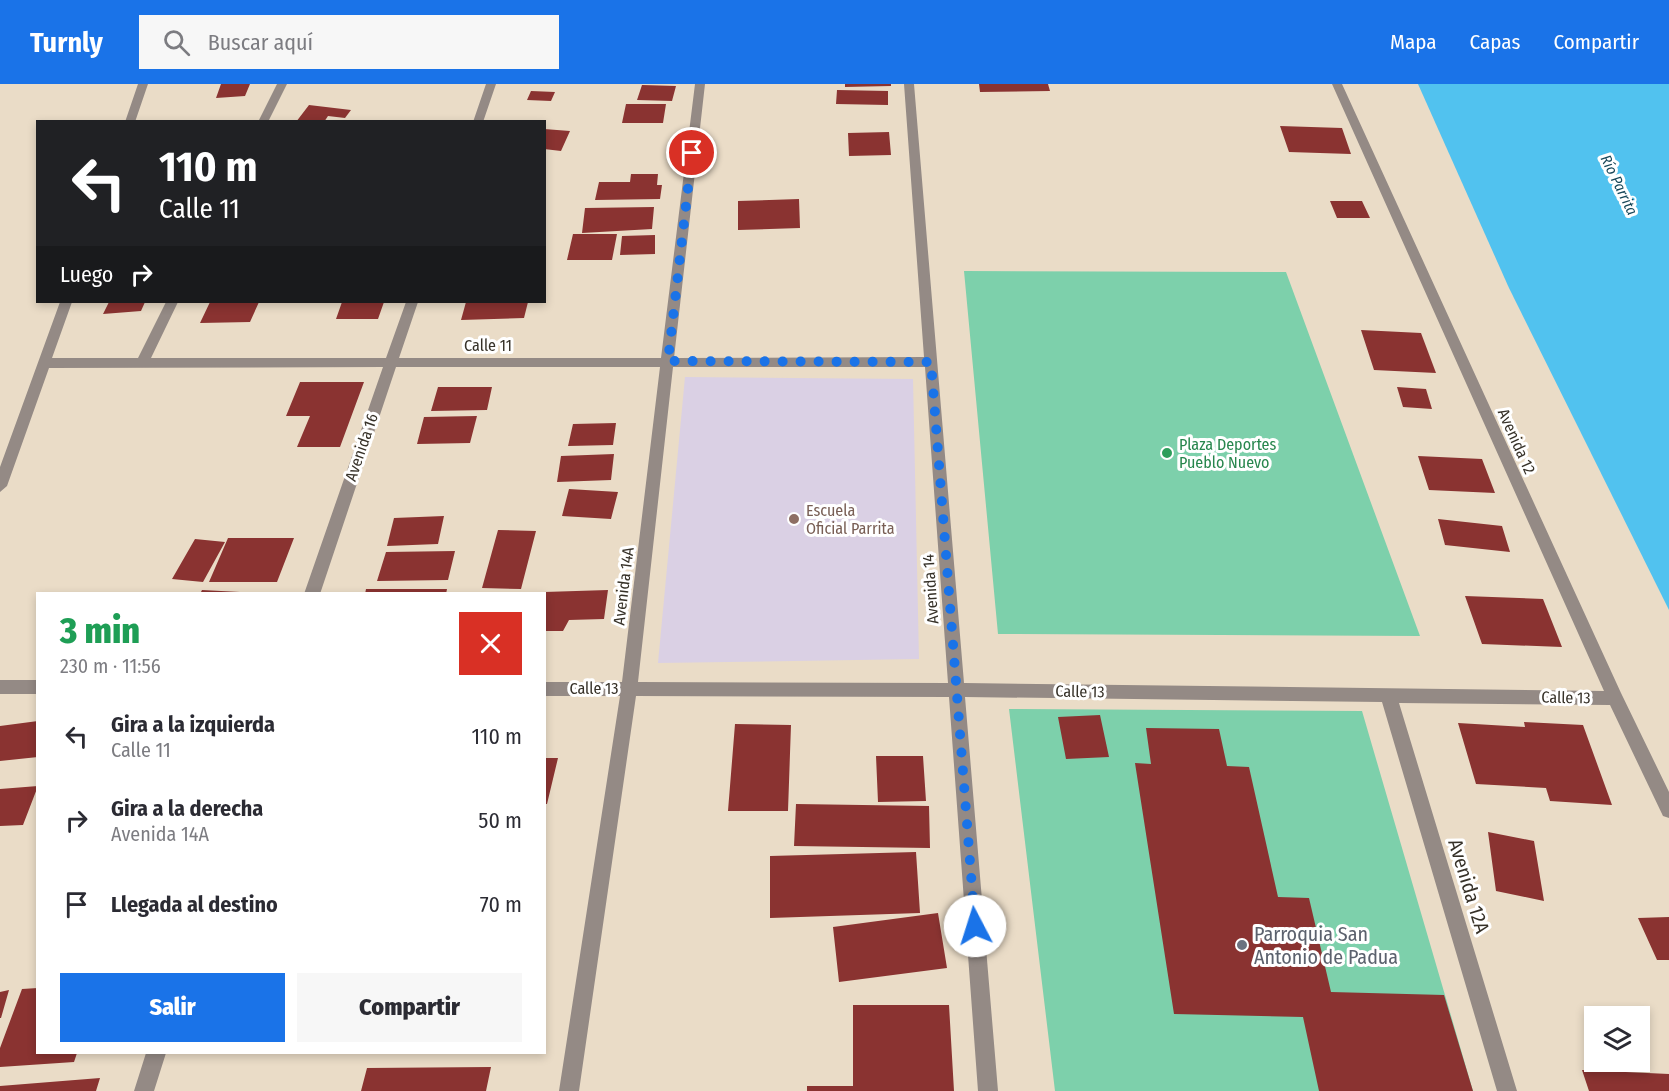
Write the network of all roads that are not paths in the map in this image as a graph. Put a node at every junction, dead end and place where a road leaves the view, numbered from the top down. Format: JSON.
{"nodes":[{"id":1,"x":143,"y":84,"type":"edge"},
{"id":2,"x":282,"y":84,"type":"edge"},
{"id":3,"x":492,"y":84,"type":"edge"},
{"id":4,"x":700,"y":84,"type":"edge"},
{"id":5,"x":909,"y":84,"type":"edge"},
{"id":6,"x":1337,"y":84,"type":"edge"},
{"id":7,"x":131,"y":120,"type":"edge"},
{"id":8,"x":264,"y":120,"type":"edge"},
{"id":9,"x":479,"y":120,"type":"edge"},
{"id":10,"x":66,"y":303,"type":"edge"},
{"id":11,"x":172,"y":303,"type":"edge"},
{"id":12,"x":412,"y":303,"type":"edge"},
{"id":13,"x":668,"y":361,"type":"junction"},
{"id":14,"x":390,"y":362,"type":"junction"},
{"id":15,"x":931,"y":362,"type":"junction"},
{"id":16,"x":44,"y":363,"type":"junction"},
{"id":17,"x":142,"y":363,"type":"junction"},
{"id":18,"x":0,"y":486,"type":"edge"},
{"id":19,"x":313,"y":592,"type":"edge"},
{"id":20,"x":0,"y":687,"type":"edge"},
{"id":21,"x":36,"y":687,"type":"edge"},
{"id":22,"x":629,"y":688,"type":"junction"},
{"id":23,"x":546,"y":689,"type":"edge"},
{"id":24,"x":956,"y":690,"type":"junction"},
{"id":25,"x":1388,"y":694,"type":"junction"},
{"id":26,"x":1615,"y":698,"type":"junction"},
{"id":27,"x":1669,"y":810,"type":"edge"},
{"id":28,"x":156,"y":1054,"type":"edge"},
{"id":29,"x":144,"y":1091,"type":"edge"},
{"id":30,"x":569,"y":1091,"type":"edge"},
{"id":31,"x":988,"y":1091,"type":"edge"},
{"id":32,"x":1507,"y":1091,"type":"edge"}],
"edges":[{"from":1,"to":7,"type":"street"},
{"from":2,"to":8,"type":"street"},
{"from":3,"to":9,"type":"street"},
{"from":4,"to":13,"type":"street","name":"Avenida 14A"},
{"from":5,"to":15,"type":"street","name":"Avenida 14"},
{"from":6,"to":26,"type":"street","name":"Avenida 12"},
{"from":10,"to":16,"type":"street"},
{"from":11,"to":17,"type":"street"},
{"from":12,"to":14,"type":"street","name":"Avenida 16"},
{"from":13,"to":14,"type":"street","name":"Calle 11"},
{"from":13,"to":15,"type":"street","name":"Calle 11"},
{"from":13,"to":22,"type":"street","name":"Avenida 14A"},
{"from":14,"to":17,"type":"street","name":"Calle 11"},
{"from":14,"to":19,"type":"street","name":"Avenida 16"},
{"from":15,"to":24,"type":"street","name":"Avenida 14"},
{"from":16,"to":17,"type":"street","name":"Calle 11"},
{"from":16,"to":18,"type":"street"},
{"from":20,"to":21,"type":"street"},
{"from":22,"to":23,"type":"street","name":"Calle 13"},
{"from":22,"to":24,"type":"street","name":"Calle 13"},
{"from":22,"to":30,"type":"street","name":"Avenida 14A"},
{"from":24,"to":25,"type":"street","name":"Calle 13"},
{"from":24,"to":31,"type":"street","name":"Avenida 14"},
{"from":25,"to":26,"type":"street","name":"Calle 13"},
{"from":25,"to":32,"type":"street","name":"Avenida 12A"},
{"from":26,"to":27,"type":"street","name":"Avenida 12"},
{"from":28,"to":29,"type":"street"}]}
